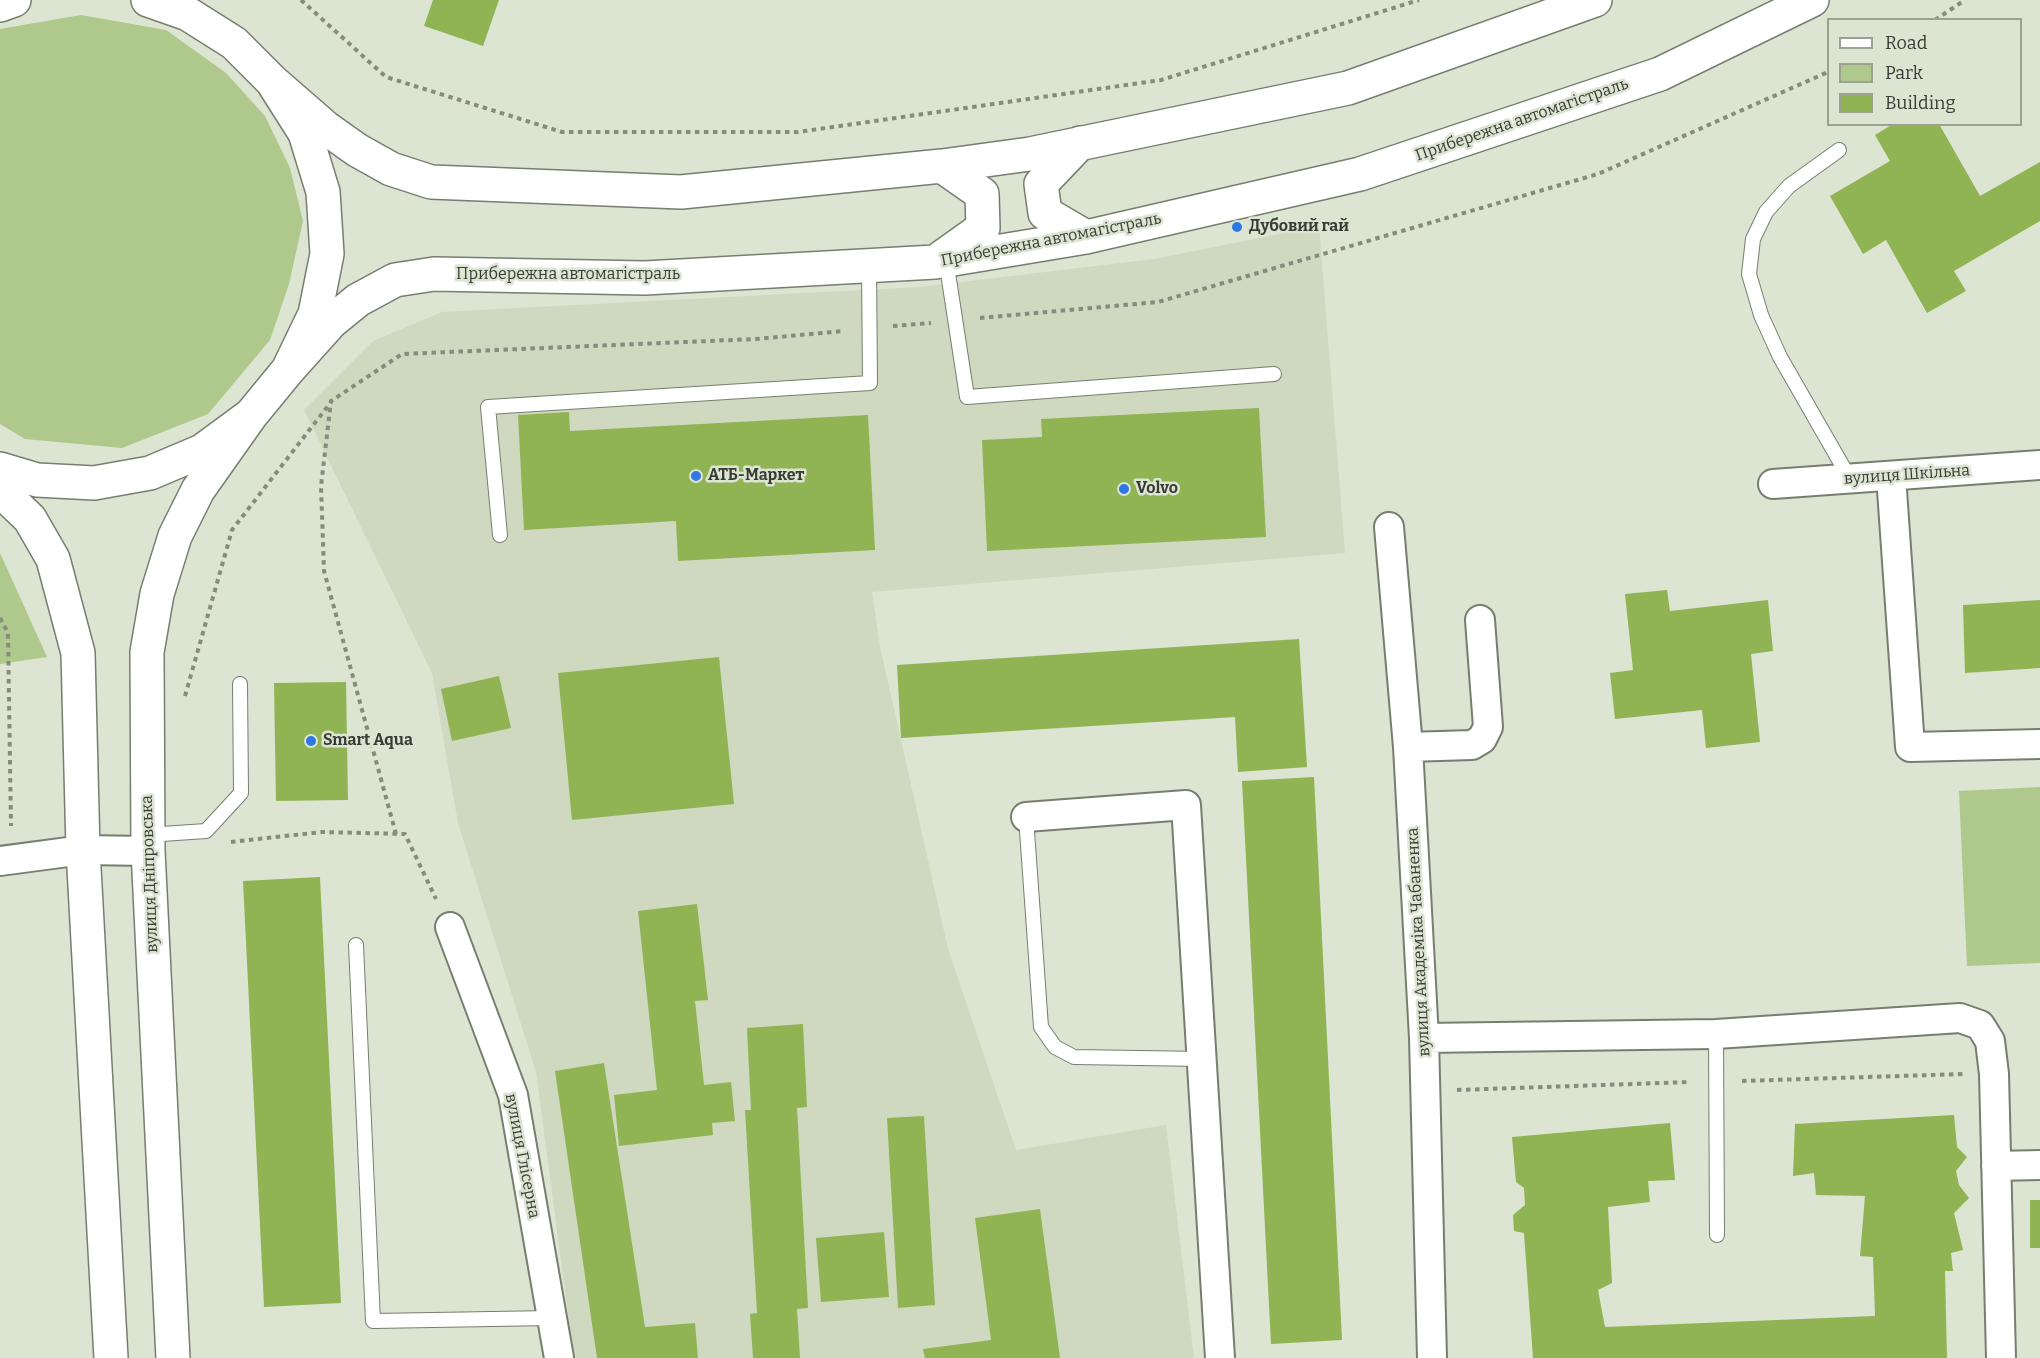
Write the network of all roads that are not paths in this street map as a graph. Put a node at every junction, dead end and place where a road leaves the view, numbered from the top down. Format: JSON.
{"nodes":[{"id":1,"x":14,"y":0,"type":"edge"},
{"id":2,"x":148,"y":0,"type":"edge"},
{"id":3,"x":199,"y":0,"type":"edge"},
{"id":4,"x":1595,"y":0,"type":"edge"},
{"id":5,"x":1812,"y":0,"type":"edge"},
{"id":6,"x":0,"y":5,"type":"edge"},
{"id":7,"x":234,"y":43,"type":"junction"},
{"id":8,"x":272,"y":81,"type":"junction"},
{"id":9,"x":1080,"y":143,"type":"junction"},
{"id":10,"x":1839,"y":150,"type":"dead end"},
{"id":11,"x":942,"y":166,"type":"junction"},
{"id":12,"x":1086,"y":237,"type":"junction"},
{"id":13,"x":940,"y":261,"type":"junction"},
{"id":14,"x":869,"y":266,"type":"junction"},
{"id":15,"x":288,"y":370,"type":"junction"},
{"id":16,"x":1274,"y":374,"type":"dead end"},
{"id":17,"x":251,"y":415,"type":"junction"},
{"id":18,"x":2040,"y":465,"type":"edge"},
{"id":19,"x":0,"y":469,"type":"edge"},
{"id":20,"x":1891,"y":476,"type":"junction"},
{"id":21,"x":1850,"y":480,"type":"junction"},
{"id":22,"x":1773,"y":484,"type":"dead end"},
{"id":23,"x":0,"y":490,"type":"edge"},
{"id":24,"x":1389,"y":527,"type":"dead end"},
{"id":25,"x":500,"y":535,"type":"dead end"},
{"id":26,"x":1480,"y":620,"type":"dead end"},
{"id":27,"x":240,"y":684,"type":"dead end"},
{"id":28,"x":2040,"y":744,"type":"edge"},
{"id":29,"x":1408,"y":747,"type":"junction"},
{"id":30,"x":1026,"y":817,"type":"joint"},
{"id":31,"x":147,"y":843,"type":"junction"},
{"id":32,"x":83,"y":850,"type":"junction"},
{"id":33,"x":6,"y":861,"type":"edge"},
{"id":34,"x":450,"y":927,"type":"road end"},
{"id":35,"x":356,"y":945,"type":"dead end"},
{"id":36,"x":1716,"y":1034,"type":"junction"},
{"id":37,"x":1425,"y":1038,"type":"junction"},
{"id":38,"x":1203,"y":1059,"type":"junction"},
{"id":39,"x":1996,"y":1166,"type":"junction"},
{"id":40,"x":2040,"y":1166,"type":"edge"},
{"id":41,"x":1718,"y":1235,"type":"dead end"},
{"id":42,"x":552,"y":1318,"type":"junction"},
{"id":43,"x":111,"y":1358,"type":"edge"},
{"id":44,"x":173,"y":1358,"type":"edge"},
{"id":45,"x":559,"y":1358,"type":"edge"},
{"id":46,"x":1220,"y":1358,"type":"edge"},
{"id":47,"x":1432,"y":1358,"type":"edge"},
{"id":48,"x":2001,"y":1358,"type":"edge"}],
"edges":[{"from":1,"to":6,"type":"main road"},
{"from":2,"to":7,"type":"main road","name":"Прибережна автомагістраль"},
{"from":3,"to":7,"type":"street"},
{"from":4,"to":9,"type":"main road","name":"Прибережна автомагістраль"},
{"from":5,"to":12,"type":"main road","name":"Прибережна автомагістраль"},
{"from":7,"to":8,"type":"main road","name":"Прибережна автомагістраль"},
{"from":8,"to":11,"type":"main road","name":"Прибережна автомагістраль"},
{"from":8,"to":15,"type":"main road","name":"Прибережна автомагістраль"},
{"from":9,"to":11,"type":"main road","name":"Прибережна автомагістраль"},
{"from":9,"to":12,"type":"main road"},
{"from":10,"to":21,"type":"lane"},
{"from":11,"to":13,"type":"main road"},
{"from":12,"to":13,"type":"main road","name":"Прибережна автомагістраль"},
{"from":13,"to":14,"type":"main road","name":"Прибережна автомагістраль"},
{"from":13,"to":16,"type":"lane"},
{"from":14,"to":15,"type":"main road","name":"Прибережна автомагістраль"},
{"from":14,"to":25,"type":"lane"},
{"from":15,"to":17,"type":"main road","name":"Прибережна автомагістраль"},
{"from":17,"to":19,"type":"main road","name":"Прибережна автомагістраль"},
{"from":17,"to":31,"type":"main road","name":"вулиця Дніпровська"},
{"from":18,"to":20,"type":"street","name":"вулиця Шкільна"},
{"from":20,"to":21,"type":"street","name":"вулиця Шкільна"},
{"from":20,"to":28,"type":"street"},
{"from":21,"to":22,"type":"street","name":"вулиця Шкільна"},
{"from":23,"to":32,"type":"main road"},
{"from":24,"to":29,"type":"street","name":"вулиця Академіка Чабаненка"},
{"from":26,"to":29,"type":"street"},
{"from":27,"to":31,"type":"lane"},
{"from":29,"to":37,"type":"street","name":"вулиця Академіка Чабаненка"},
{"from":30,"to":38,"type":"lane"},
{"from":30,"to":38,"type":"street"},
{"from":31,"to":32,"type":"street"},
{"from":31,"to":44,"type":"main road","name":"вулиця Дніпровська"},
{"from":32,"to":33,"type":"street"},
{"from":32,"to":43,"type":"main road"},
{"from":34,"to":42,"type":"street","name":"вулиця Глісерна"},
{"from":35,"to":42,"type":"lane"},
{"from":36,"to":37,"type":"street"},
{"from":36,"to":39,"type":"street"},
{"from":36,"to":41,"type":"lane"},
{"from":37,"to":47,"type":"street","name":"вулиця Академіка Чабаненка"},
{"from":38,"to":46,"type":"street"},
{"from":39,"to":40,"type":"street"},
{"from":39,"to":48,"type":"street"},
{"from":42,"to":45,"type":"street","name":"вулиця Глісерна"}]}
